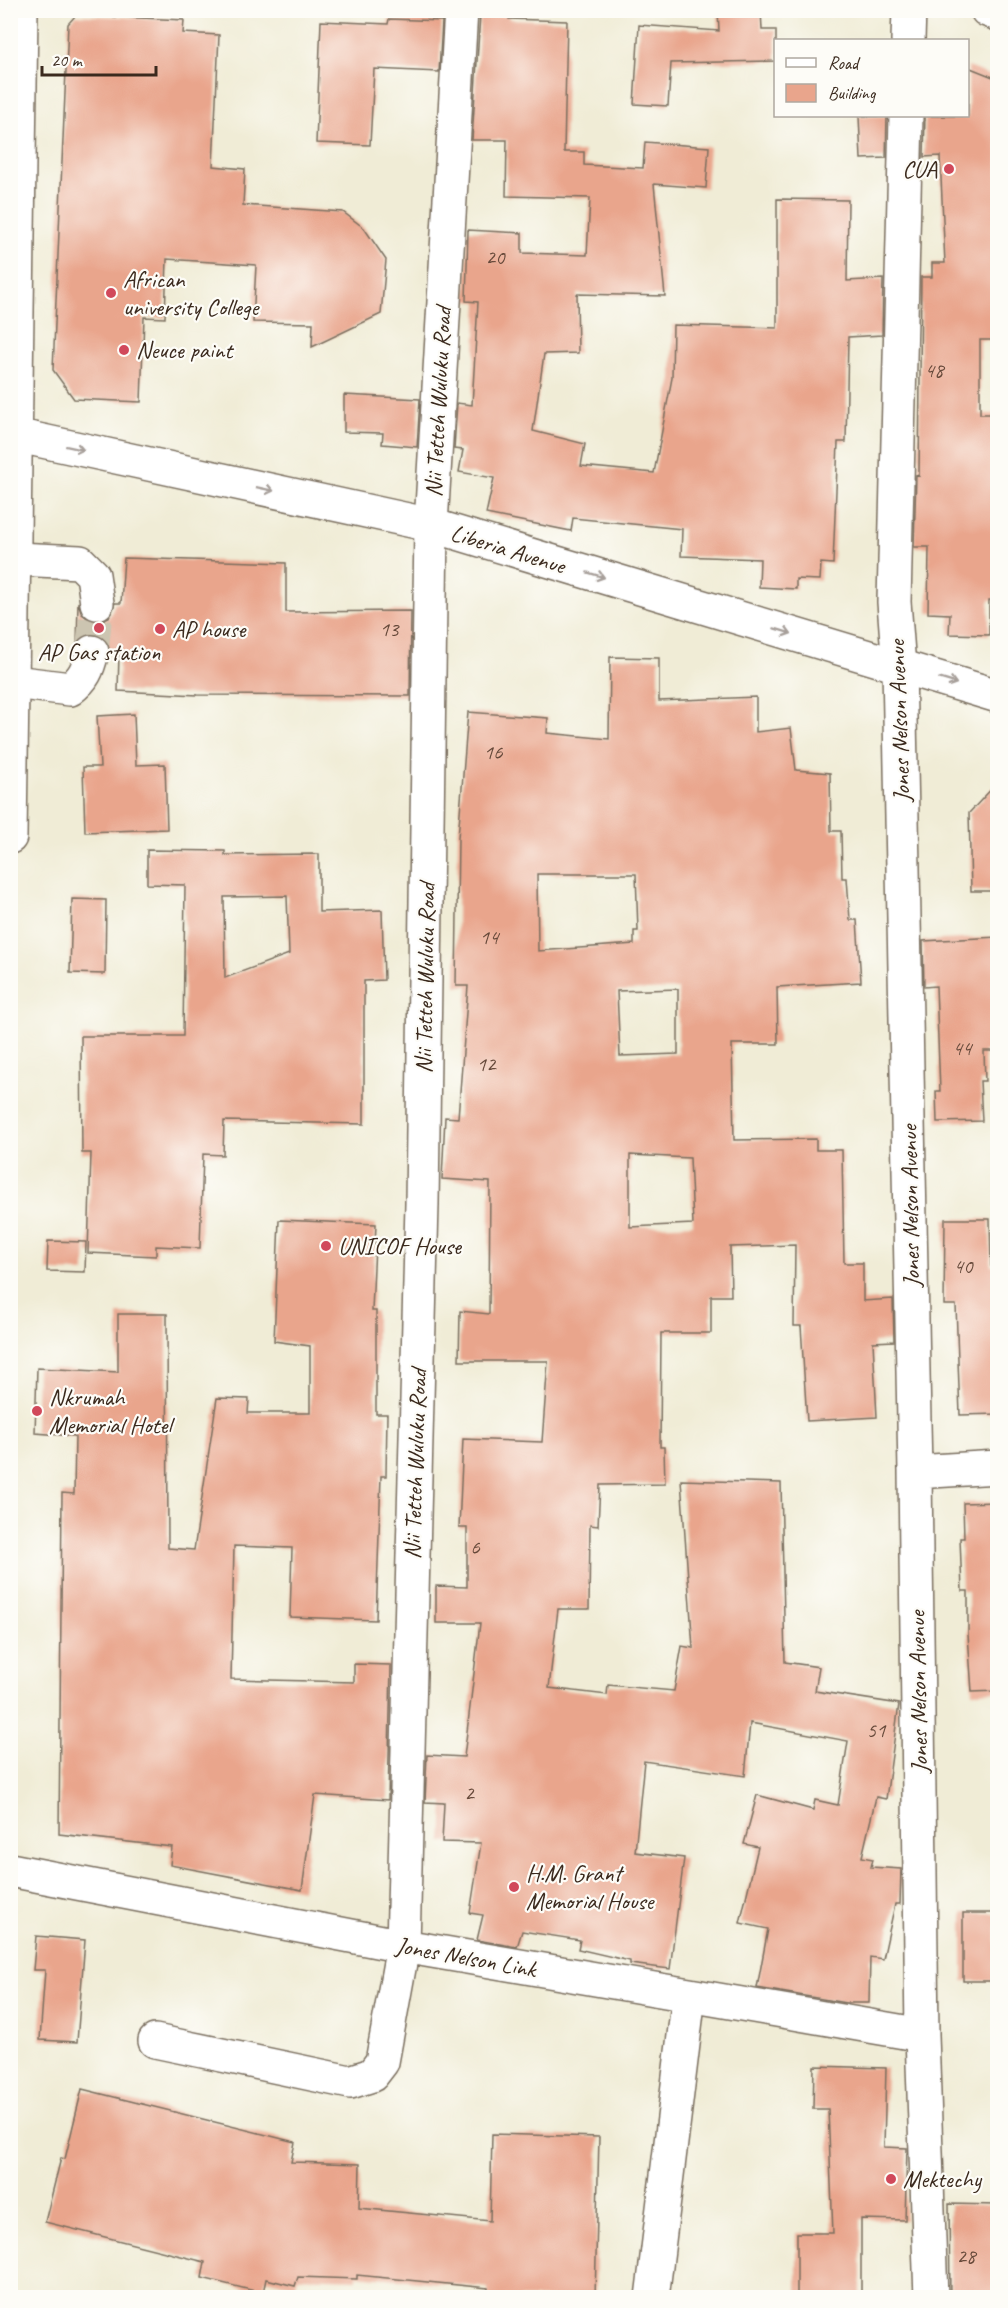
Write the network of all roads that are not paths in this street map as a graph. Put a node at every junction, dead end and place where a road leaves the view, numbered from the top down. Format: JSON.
{"nodes":[{"id":1,"x":21,"y":10,"type":"edge"},
{"id":2,"x":461,"y":10,"type":"edge"},
{"id":3,"x":909,"y":10,"type":"edge"},
{"id":4,"x":987,"y":10,"type":"edge"},
{"id":5,"x":998,"y":14,"type":"edge"},
{"id":6,"x":908,"y":39,"type":"edge"},
{"id":7,"x":906,"y":117,"type":"edge"},
{"id":8,"x":14,"y":435,"type":"edge"},
{"id":9,"x":431,"y":525,"type":"junction"},
{"id":10,"x":16,"y":559,"type":"junction"},
{"id":11,"x":97,"y":603,"type":"tunnel mouth"},
{"id":12,"x":92,"y":652,"type":"tunnel mouth"},
{"id":13,"x":899,"y":667,"type":"junction"},
{"id":14,"x":13,"y":682,"type":"junction"},
{"id":15,"x":998,"y":696,"type":"edge"},
{"id":16,"x":10,"y":837,"type":"edge"},
{"id":17,"x":998,"y":1467,"type":"edge"},
{"id":18,"x":915,"y":1472,"type":"junction"},
{"id":19,"x":10,"y":1870,"type":"edge"},
{"id":20,"x":403,"y":1946,"type":"junction"},
{"id":21,"x":689,"y":1995,"type":"junction"},
{"id":22,"x":922,"y":2035,"type":"junction"},
{"id":23,"x":156,"y":2041,"type":"dead end"},
{"id":24,"x":652,"y":2298,"type":"edge"},
{"id":25,"x":931,"y":2298,"type":"edge"}],
"edges":[{"from":1,"to":8,"type":"street"},
{"from":2,"to":9,"type":"street","name":"Nii Tetteh Wuluku Road"},
{"from":3,"to":6,"type":"street"},
{"from":4,"to":5,"type":"street"},
{"from":7,"to":13,"type":"street","name":"Jones Nelson Avenue"},
{"from":8,"to":9,"type":"street","name":"Liberia Avenue","one_way":true},
{"from":8,"to":10,"type":"street"},
{"from":9,"to":13,"type":"street","name":"Liberia Avenue","one_way":true},
{"from":9,"to":20,"type":"street","name":"Nii Tetteh Wuluku Road"},
{"from":10,"to":11,"type":"street"},
{"from":10,"to":14,"type":"street"},
{"from":12,"to":14,"type":"street"},
{"from":13,"to":15,"type":"street","name":"Liberia Avenue","one_way":true},
{"from":13,"to":18,"type":"street","name":"Jones Nelson Avenue"},
{"from":14,"to":16,"type":"street"},
{"from":17,"to":18,"type":"street"},
{"from":18,"to":22,"type":"street","name":"Jones Nelson Avenue"},
{"from":19,"to":20,"type":"street","name":"Jones Nelson Link"},
{"from":20,"to":21,"type":"street","name":"Jones Nelson Link"},
{"from":20,"to":23,"type":"street","name":"Nii Tetteh Wuluku Road"},
{"from":21,"to":22,"type":"street","name":"Jones Nelson Link"},
{"from":21,"to":24,"type":"street"},
{"from":22,"to":25,"type":"street","name":"Jones Nelson Avenue"}]}
